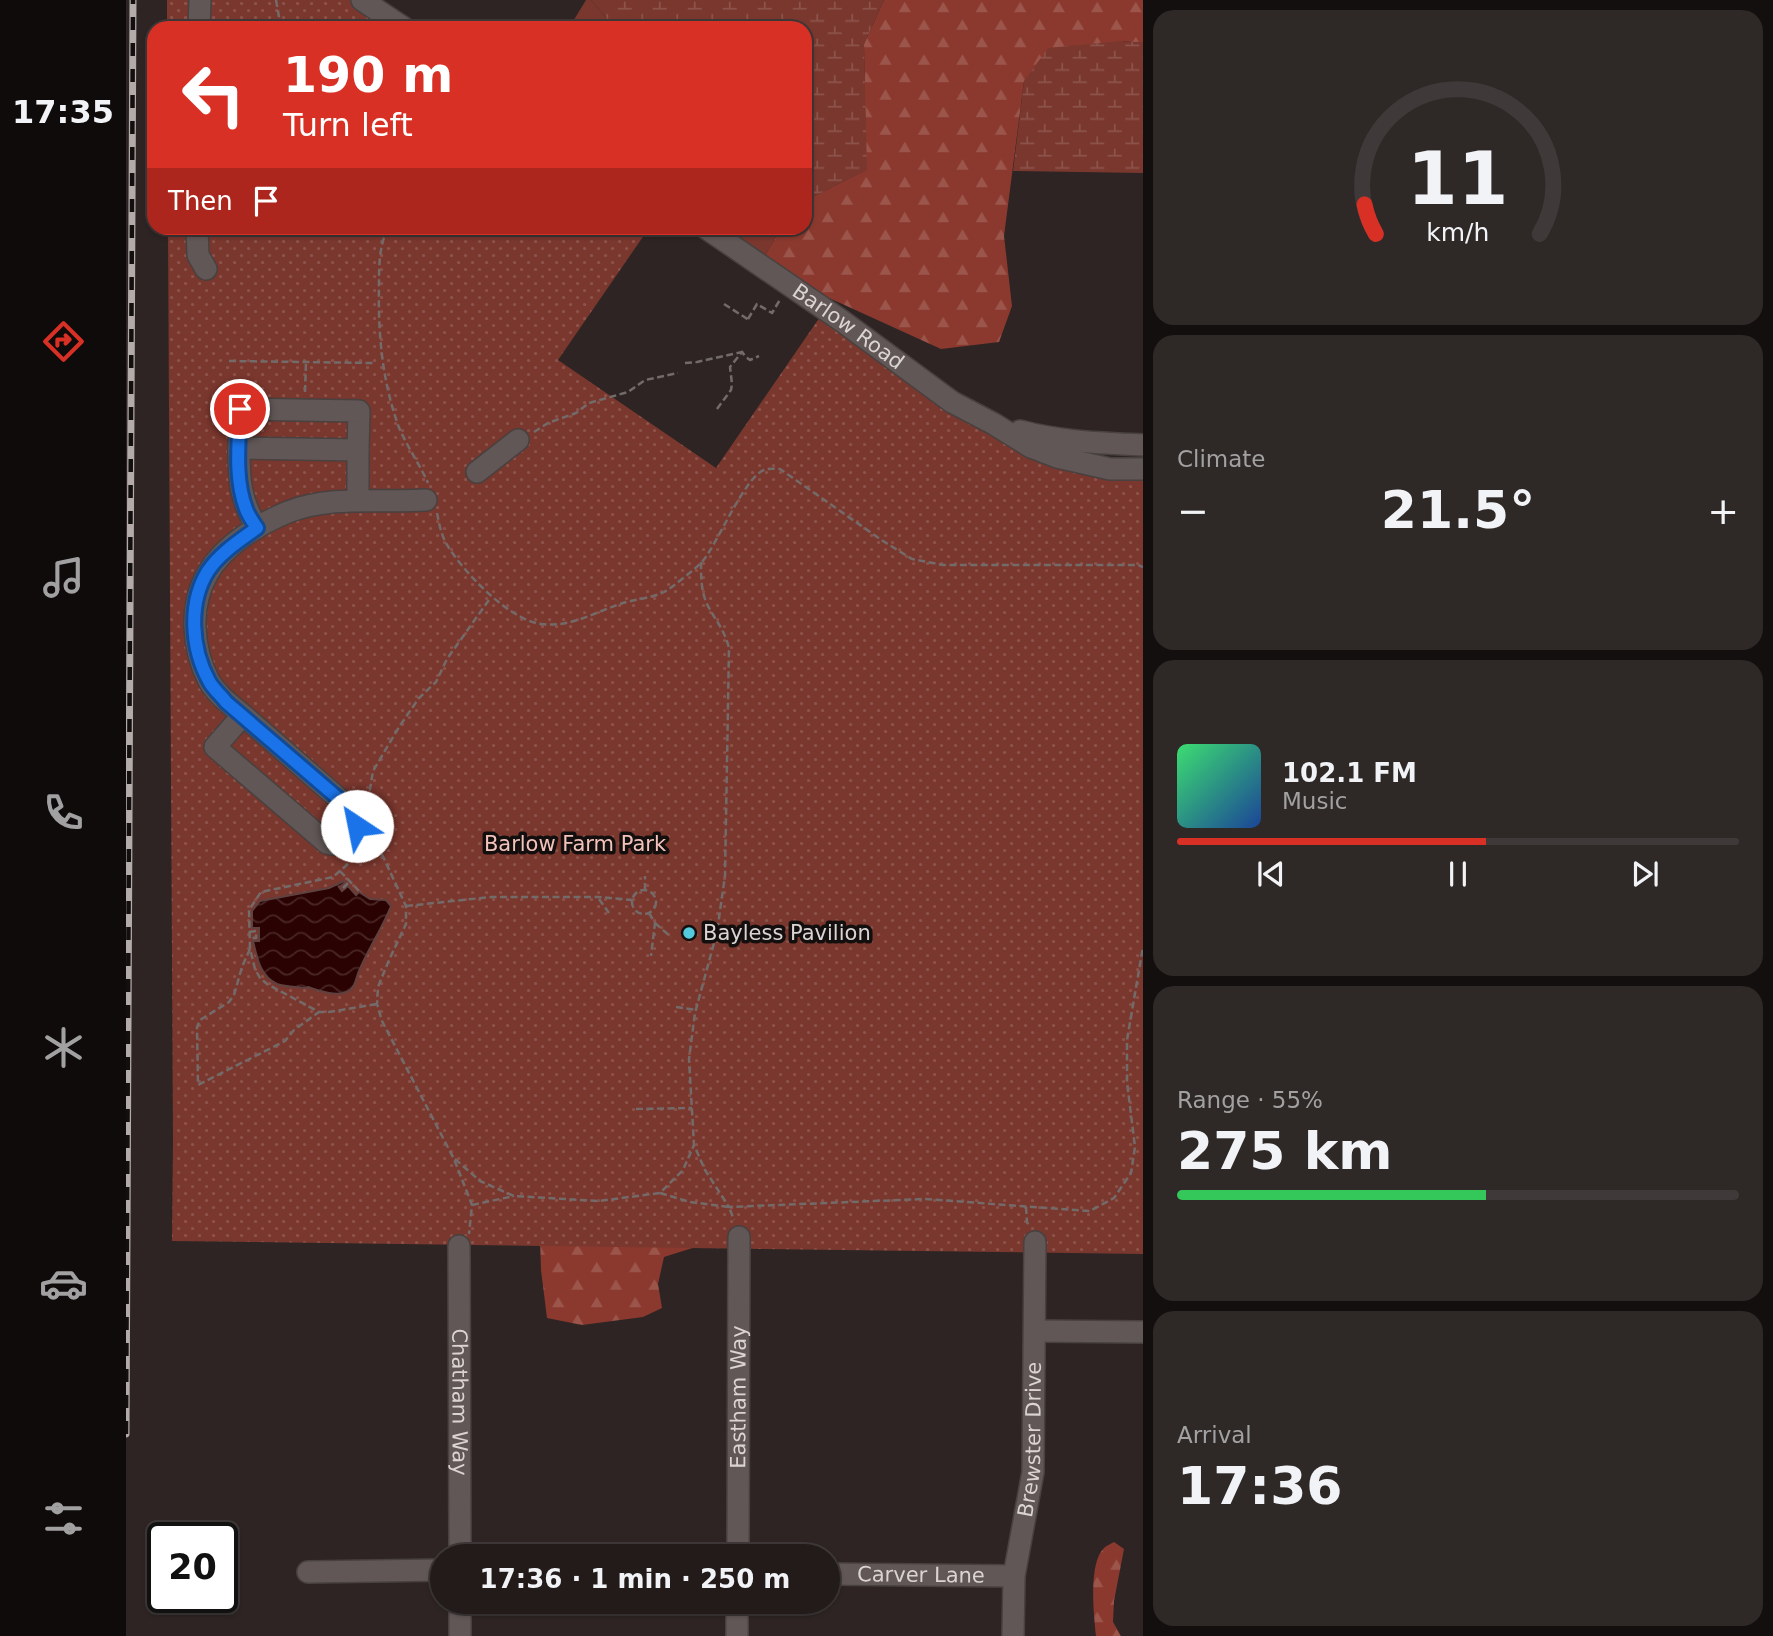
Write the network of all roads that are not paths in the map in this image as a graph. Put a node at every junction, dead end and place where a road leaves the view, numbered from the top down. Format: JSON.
{"nodes":[{"id":1,"x":200,"y":0,"type":"edge"},
{"id":2,"x":362,"y":0,"type":"edge"},
{"id":3,"x":199,"y":21,"type":"edge"},
{"id":4,"x":394,"y":21,"type":"edge"},
{"id":5,"x":197,"y":235,"type":"edge"},
{"id":6,"x":716,"y":235,"type":"edge"},
{"id":7,"x":206,"y":269,"type":"dead end"},
{"id":8,"x":994,"y":424,"type":"junction"},
{"id":9,"x":518,"y":440,"type":"road end"},
{"id":10,"x":1143,"y":444,"type":"edge"},
{"id":11,"x":239,"y":448,"type":"junction"},
{"id":12,"x":358,"y":450,"type":"junction"},
{"id":13,"x":1143,"y":469,"type":"edge"},
{"id":14,"x":477,"y":472,"type":"dead end"},
{"id":15,"x":430,"y":497,"type":"road end"},
{"id":16,"x":358,"y":500,"type":"junction"},
{"id":17,"x":257,"y":528,"type":"junction"},
{"id":18,"x":243,"y":715,"type":"junction"},
{"id":19,"x":739,"y":1237,"type":"dead end"},
{"id":20,"x":1035,"y":1242,"type":"dead end"},
{"id":21,"x":459,"y":1247,"type":"road end"},
{"id":22,"x":1035,"y":1331,"type":"junction"},
{"id":23,"x":1143,"y":1332,"type":"edge"},
{"id":24,"x":460,"y":1544,"type":"edge"},
{"id":25,"x":737,"y":1544,"type":"edge"},
{"id":26,"x":430,"y":1570,"type":"edge"},
{"id":27,"x":308,"y":1572,"type":"dead end"},
{"id":28,"x":840,"y":1574,"type":"edge"},
{"id":29,"x":1014,"y":1576,"type":"junction"},
{"id":30,"x":460,"y":1614,"type":"edge"},
{"id":31,"x":737,"y":1614,"type":"edge"},
{"id":32,"x":460,"y":1636,"type":"edge"},
{"id":33,"x":737,"y":1636,"type":"edge"},
{"id":34,"x":1013,"y":1636,"type":"edge"}],
"edges":[{"from":1,"to":3,"type":"street"},
{"from":2,"to":4,"type":"street"},
{"from":5,"to":7,"type":"street"},
{"from":6,"to":8,"type":"street","name":"Barlow Road"},
{"from":8,"to":10,"type":"street","name":"Barlow Road"},
{"from":8,"to":13,"type":"street","name":"Barlow Road"},
{"from":9,"to":14,"type":"street"},
{"from":11,"to":12,"type":"street"},
{"from":11,"to":12,"type":"street"},
{"from":11,"to":17,"type":"street"},
{"from":12,"to":16,"type":"street"},
{"from":15,"to":16,"type":"street"},
{"from":16,"to":17,"type":"street"},
{"from":17,"to":18,"type":"street"},
{"from":18,"to":18,"type":"street"},
{"from":19,"to":25,"type":"street","name":"Eastham Way"},
{"from":20,"to":22,"type":"street","name":"Brewster Drive"},
{"from":21,"to":24,"type":"street","name":"Chatham Way"},
{"from":22,"to":23,"type":"street"},
{"from":22,"to":29,"type":"street","name":"Brewster Drive"},
{"from":26,"to":27,"type":"street"},
{"from":28,"to":29,"type":"street","name":"Carver Lane"},
{"from":29,"to":34,"type":"street","name":"Brewster Drive"},
{"from":30,"to":32,"type":"street"},
{"from":31,"to":33,"type":"street"}]}
